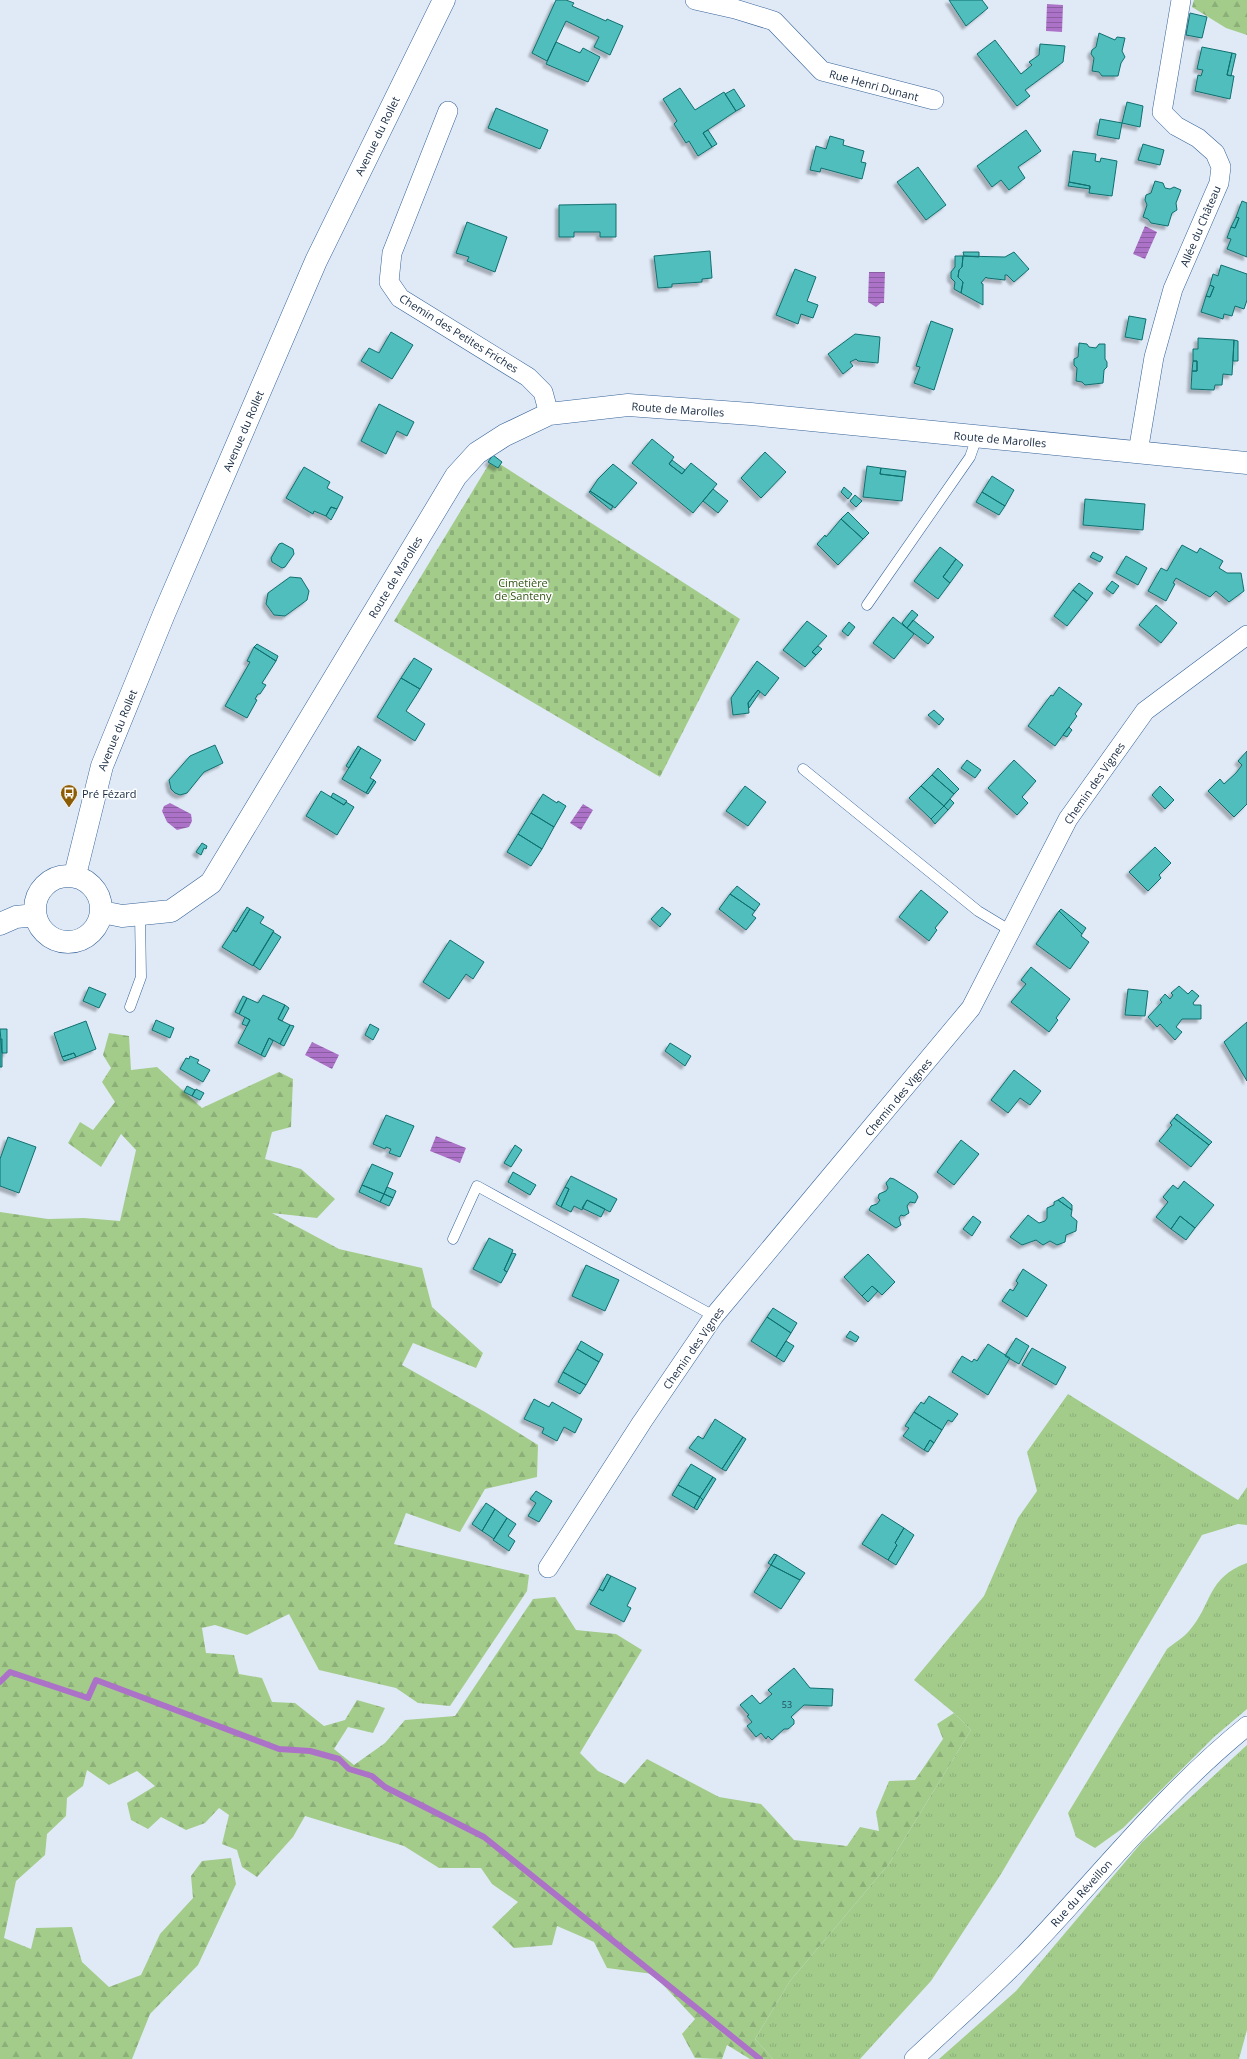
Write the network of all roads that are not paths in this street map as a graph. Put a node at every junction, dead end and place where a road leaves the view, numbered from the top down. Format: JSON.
{"nodes":[{"id":1,"x":444,"y":0,"type":"edge"},
{"id":2,"x":695,"y":0,"type":"edge"},
{"id":3,"x":1182,"y":0,"type":"edge"},
{"id":4,"x":934,"y":100,"type":"dead end"},
{"id":5,"x":448,"y":111,"type":"dead end"},
{"id":6,"x":548,"y":414,"type":"junction"},
{"id":7,"x":977,"y":436,"type":"junction"},
{"id":8,"x":1138,"y":452,"type":"junction"},
{"id":9,"x":1247,"y":463,"type":"edge"},
{"id":10,"x":866,"y":605,"type":"dead end"},
{"id":11,"x":1247,"y":635,"type":"edge"},
{"id":12,"x":803,"y":769,"type":"dead end"},
{"id":13,"x":75,"y":875,"type":"junction"},
{"id":14,"x":102,"y":912,"type":"junction"},
{"id":15,"x":140,"y":914,"type":"junction"},
{"id":16,"x":35,"y":915,"type":"junction"},
{"id":17,"x":0,"y":924,"type":"edge"},
{"id":18,"x":1011,"y":931,"type":"junction"},
{"id":19,"x":130,"y":1007,"type":"dead end"},
{"id":20,"x":453,"y":1239,"type":"dead end"},
{"id":21,"x":714,"y":1316,"type":"junction"},
{"id":22,"x":548,"y":1568,"type":"dead end"},
{"id":23,"x":1247,"y":1726,"type":"edge"},
{"id":24,"x":914,"y":2059,"type":"edge"}],
"edges":[{"from":1,"to":13,"type":"street","name":"Avenue du Rollet"},
{"from":2,"to":4,"type":"street","name":"Rue Henri Dunant"},
{"from":3,"to":8,"type":"street","name":"Allée du Château"},
{"from":5,"to":6,"type":"street","name":"Chemin des Petites Friches"},
{"from":6,"to":7,"type":"street","name":"Route de Marolles"},
{"from":6,"to":15,"type":"street","name":"Route de Marolles"},
{"from":7,"to":8,"type":"street","name":"Route de Marolles"},
{"from":7,"to":10,"type":"lane"},
{"from":8,"to":9,"type":"street","name":"Route de Marolles"},
{"from":11,"to":18,"type":"street","name":"Chemin des Vignes"},
{"from":12,"to":18,"type":"lane"},
{"from":13,"to":14,"type":"street"},
{"from":13,"to":16,"type":"street"},
{"from":14,"to":15,"type":"street","name":"Route de Marolles"},
{"from":14,"to":16,"type":"street"},
{"from":15,"to":19,"type":"lane"},
{"from":16,"to":17,"type":"street"},
{"from":18,"to":21,"type":"street","name":"Chemin des Vignes"},
{"from":20,"to":21,"type":"lane"},
{"from":21,"to":22,"type":"street","name":"Chemin des Vignes"},
{"from":23,"to":24,"type":"street","name":"Rue du Réveillon"}]}
